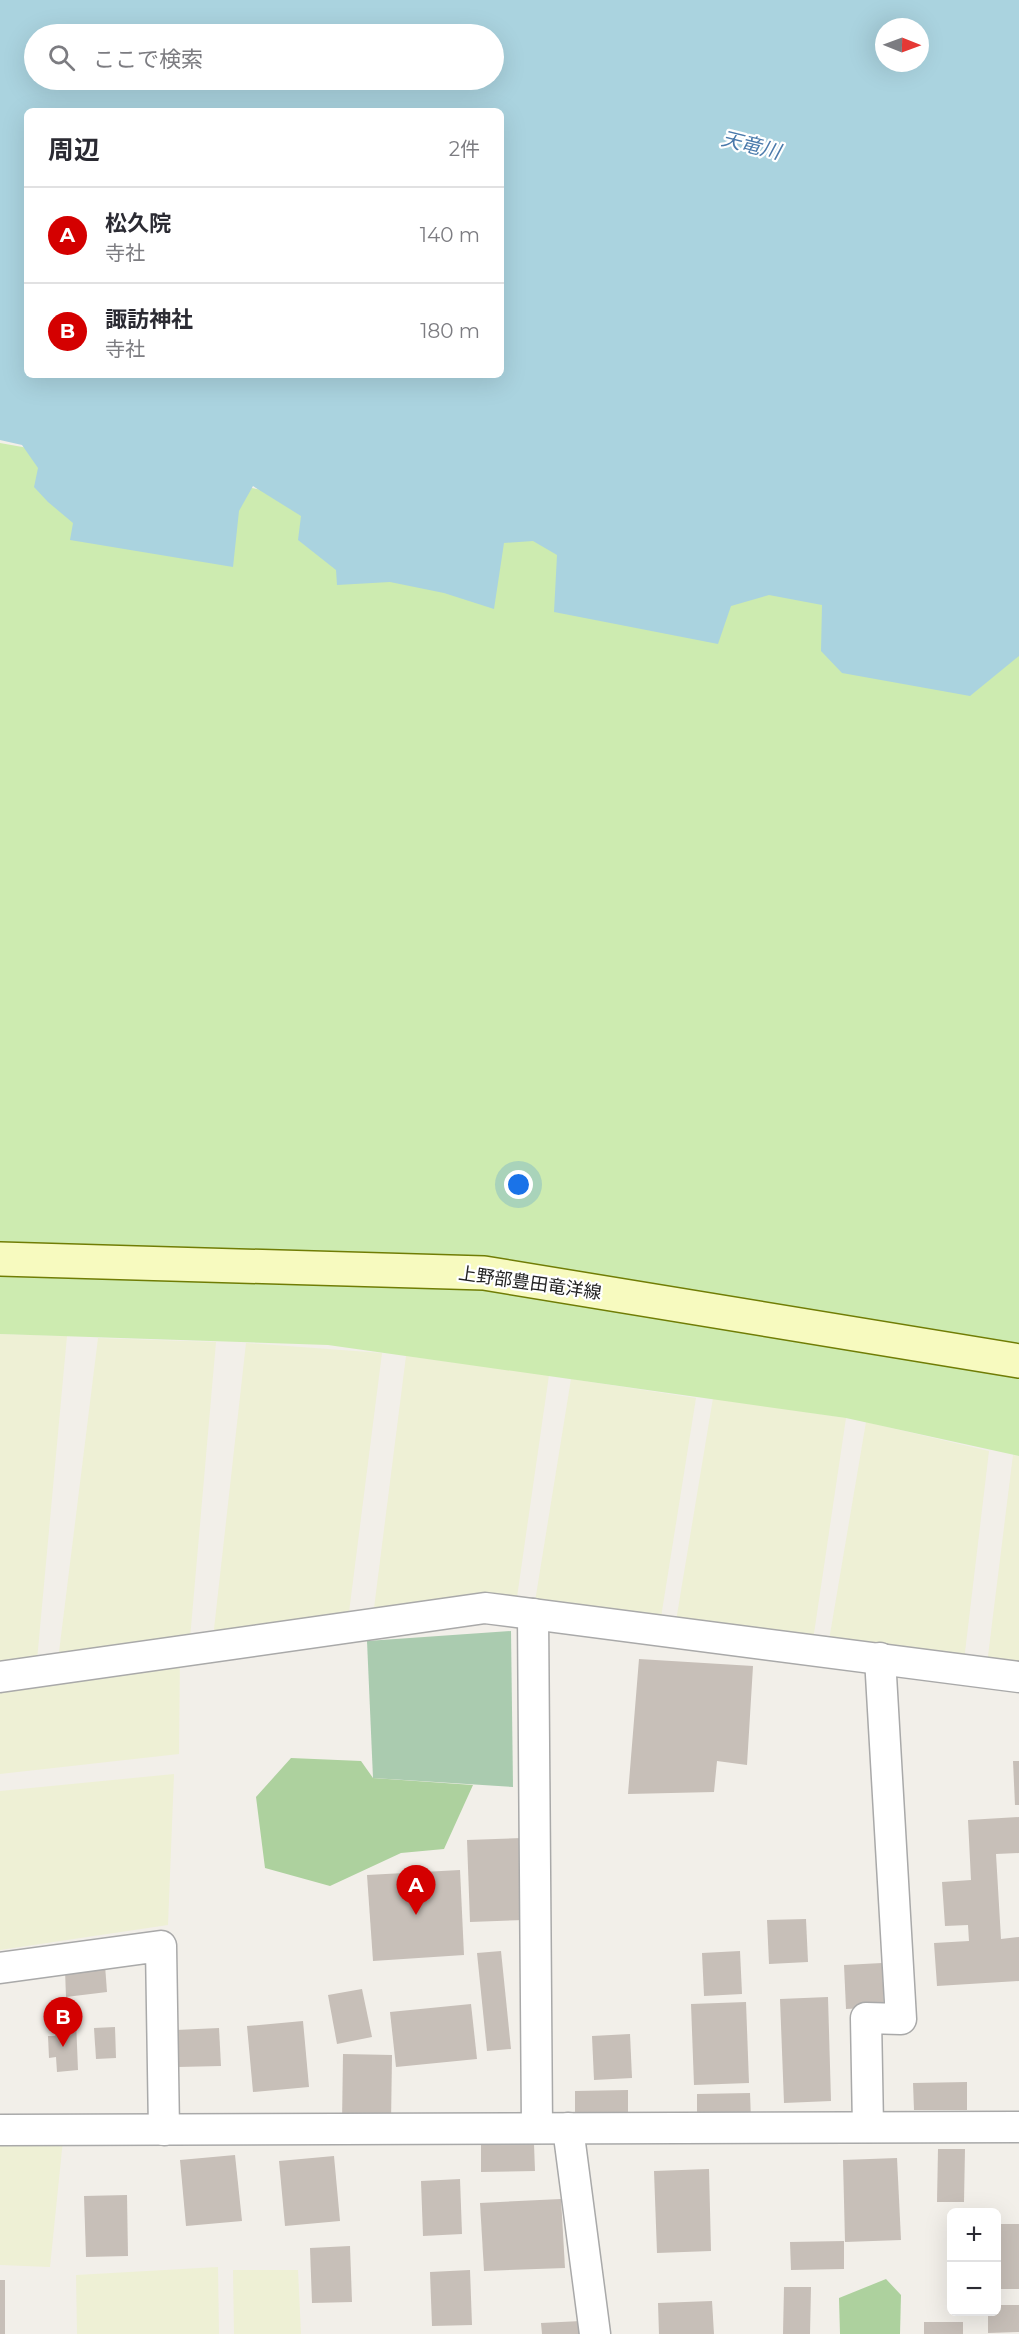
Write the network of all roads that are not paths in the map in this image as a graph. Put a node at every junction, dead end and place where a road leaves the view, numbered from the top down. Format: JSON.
{"nodes":[{"id":1,"x":0,"y":1259,"type":"edge"},
{"id":2,"x":1019,"y":1361,"type":"edge"},
{"id":3,"x":533,"y":1614,"type":"junction"},
{"id":4,"x":880,"y":1658,"type":"junction"},
{"id":5,"x":0,"y":1677,"type":"edge"},
{"id":6,"x":1019,"y":1677,"type":"edge"},
{"id":7,"x":0,"y":1968,"type":"edge"},
{"id":8,"x":868,"y":2127,"type":"junction"},
{"id":9,"x":1019,"y":2127,"type":"edge"},
{"id":10,"x":537,"y":2128,"type":"junction"},
{"id":11,"x":568,"y":2128,"type":"junction"},
{"id":12,"x":0,"y":2130,"type":"edge"},
{"id":13,"x":164,"y":2130,"type":"junction"},
{"id":14,"x":595,"y":2334,"type":"edge"}],
"edges":[{"from":1,"to":2,"type":"main road","name":"上野部豊田竜洋線"},
{"from":3,"to":4,"type":"street"},
{"from":3,"to":5,"type":"street"},
{"from":3,"to":10,"type":"street"},
{"from":4,"to":6,"type":"street"},
{"from":4,"to":8,"type":"street"},
{"from":7,"to":13,"type":"street"},
{"from":8,"to":9,"type":"street"},
{"from":8,"to":11,"type":"street"},
{"from":10,"to":11,"type":"street"},
{"from":10,"to":13,"type":"street"},
{"from":11,"to":14,"type":"street"},
{"from":12,"to":13,"type":"street"}]}
